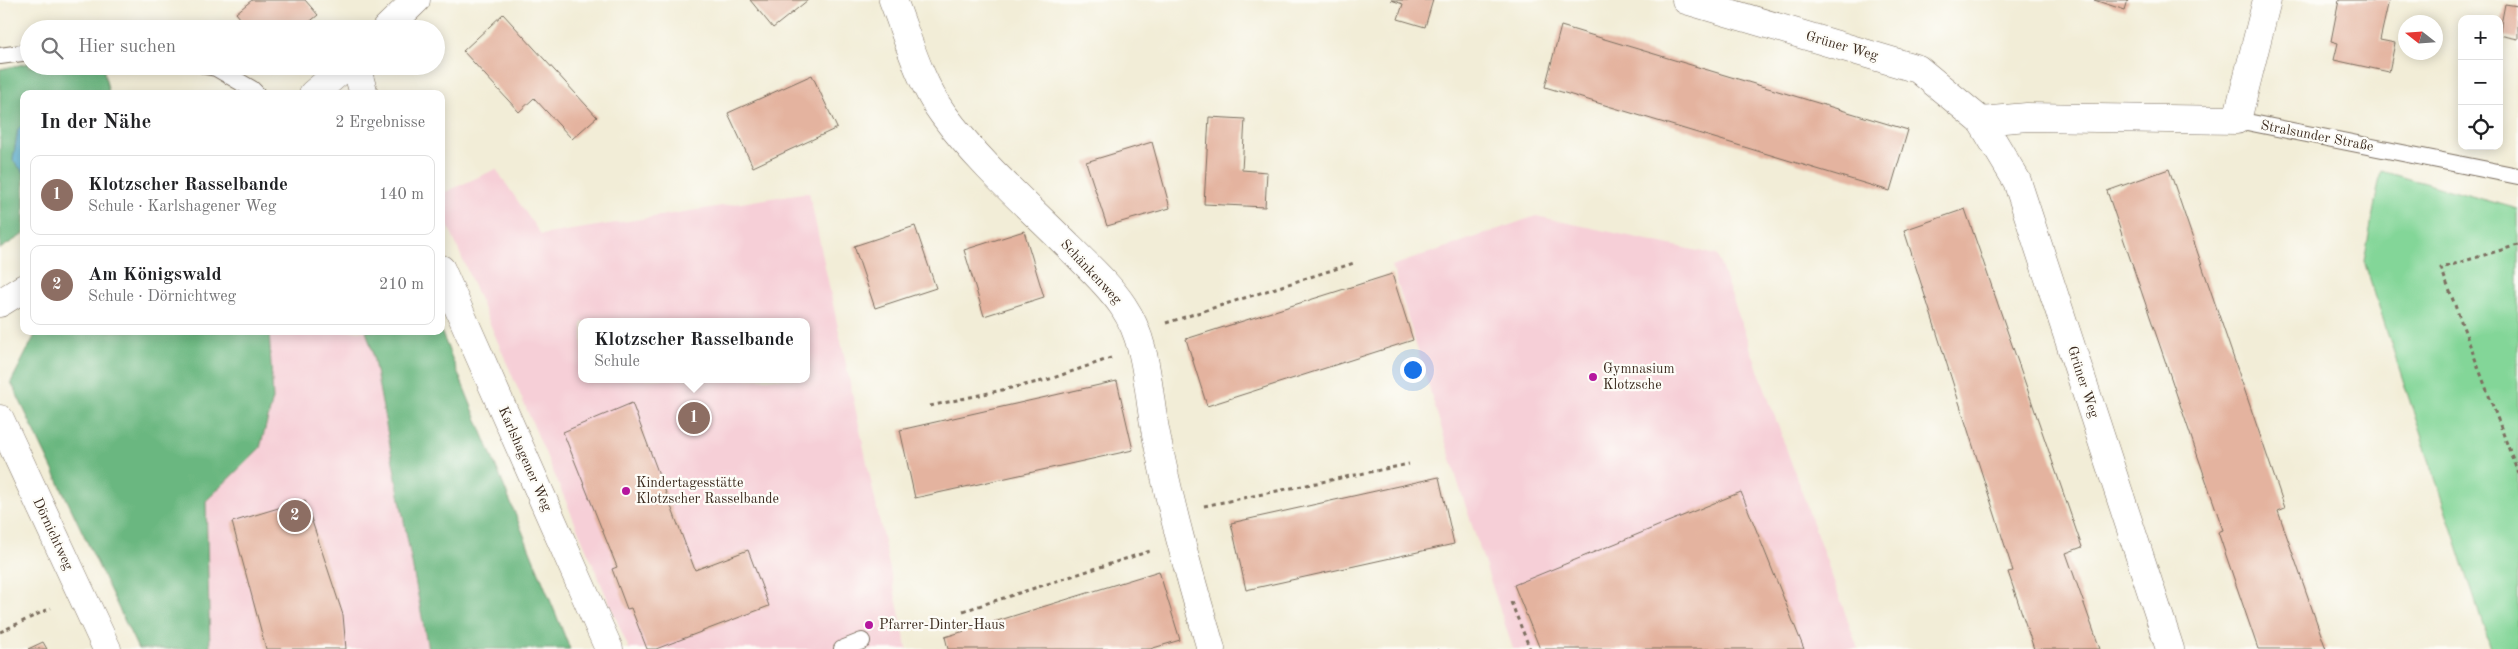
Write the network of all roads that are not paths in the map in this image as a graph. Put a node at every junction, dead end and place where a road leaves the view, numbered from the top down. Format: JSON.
{"nodes":[{"id":1,"x":416,"y":0,"type":"edge"},
{"id":2,"x":893,"y":0,"type":"edge"},
{"id":3,"x":1686,"y":0,"type":"edge"},
{"id":4,"x":2267,"y":0,"type":"edge"},
{"id":5,"x":395,"y":20,"type":"edge"},
{"id":6,"x":20,"y":53,"type":"edge"},
{"id":7,"x":0,"y":56,"type":"edge"},
{"id":8,"x":228,"y":75,"type":"edge"},
{"id":9,"x":335,"y":75,"type":"edge"},
{"id":10,"x":359,"y":75,"type":"edge"},
{"id":11,"x":253,"y":90,"type":"edge"},
{"id":12,"x":318,"y":90,"type":"edge"},
{"id":13,"x":363,"y":90,"type":"edge"},
{"id":14,"x":2237,"y":120,"type":"junction"},
{"id":15,"x":1981,"y":122,"type":"junction"},
{"id":16,"x":2518,"y":176,"type":"edge"},
{"id":17,"x":445,"y":277,"type":"edge"},
{"id":18,"x":20,"y":290,"type":"edge"},
{"id":19,"x":0,"y":303,"type":"edge"},
{"id":20,"x":0,"y":419,"type":"edge"},
{"id":21,"x":862,"y":641,"type":"dead end"},
{"id":22,"x":107,"y":649,"type":"edge"},
{"id":23,"x":609,"y":649,"type":"edge"},
{"id":24,"x":842,"y":649,"type":"edge"},
{"id":25,"x":1211,"y":649,"type":"edge"},
{"id":26,"x":2170,"y":649,"type":"edge"}],
"edges":[{"from":1,"to":5,"type":"street"},
{"from":2,"to":25,"type":"street","name":"Schänkenweg"},
{"from":3,"to":15,"type":"street","name":"Grüner Weg"},
{"from":4,"to":14,"type":"street"},
{"from":6,"to":7,"type":"lane"},
{"from":8,"to":11,"type":"lane"},
{"from":9,"to":12,"type":"street"},
{"from":10,"to":13,"type":"street"},
{"from":14,"to":15,"type":"street"},
{"from":14,"to":16,"type":"lane","name":"Stralsunder Straße"},
{"from":15,"to":26,"type":"street","name":"Grüner Weg"},
{"from":17,"to":23,"type":"street","name":"Karlshagener Weg"},
{"from":18,"to":19,"type":"street"},
{"from":20,"to":22,"type":"street","name":"Dörnichtweg"},
{"from":21,"to":24,"type":"lane"}]}
